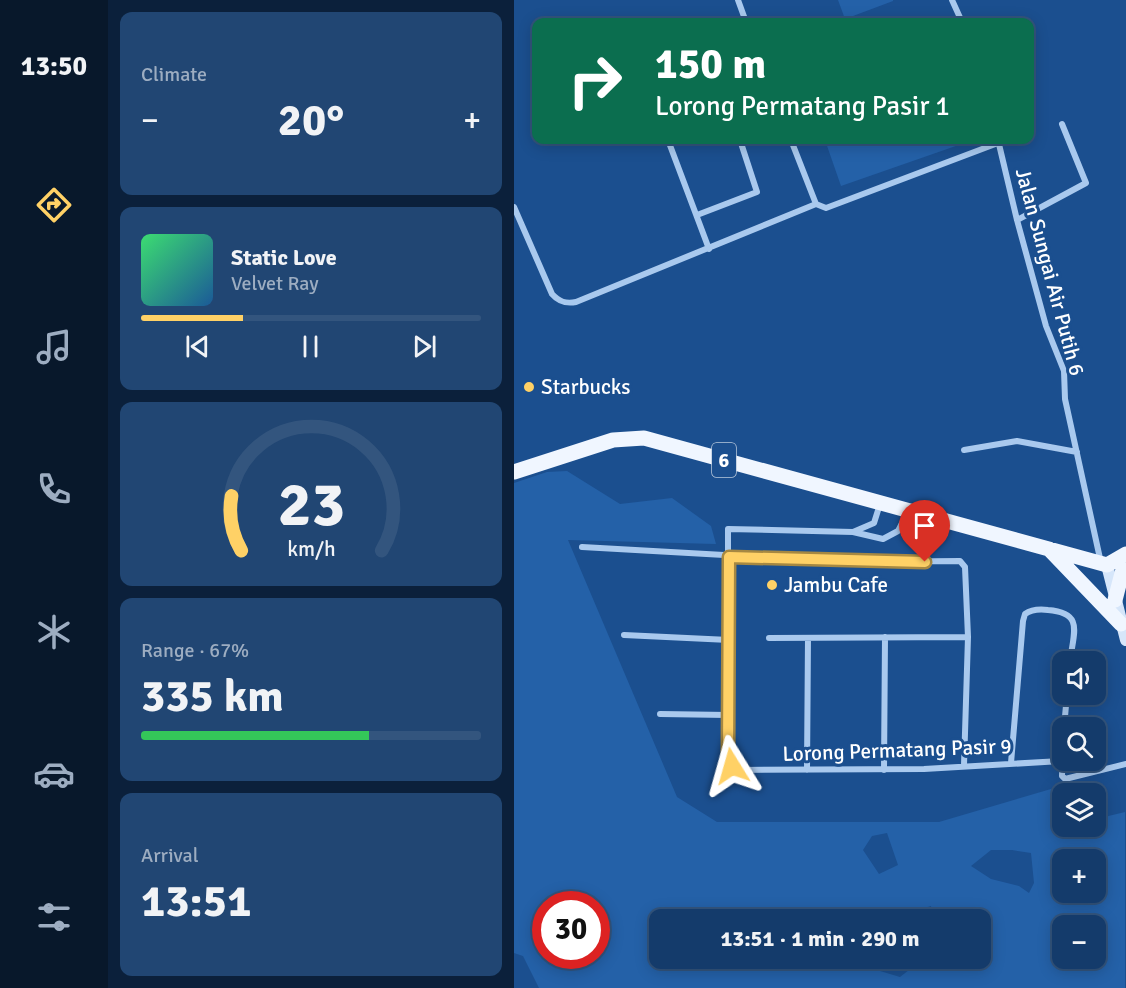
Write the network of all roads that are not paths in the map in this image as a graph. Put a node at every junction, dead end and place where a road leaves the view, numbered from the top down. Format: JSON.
{"nodes":[{"id":1,"x":738,"y":0,"type":"edge"},
{"id":2,"x":952,"y":0,"type":"edge"},
{"id":3,"x":745,"y":18,"type":"edge"},
{"id":4,"x":960,"y":18,"type":"edge"},
{"id":5,"x":1062,"y":124,"type":"dead end"},
{"id":6,"x":670,"y":144,"type":"edge"},
{"id":7,"x":741,"y":144,"type":"edge"},
{"id":8,"x":793,"y":144,"type":"edge"},
{"id":9,"x":990,"y":144,"type":"edge"},
{"id":10,"x":999,"y":144,"type":"edge"},
{"id":11,"x":816,"y":204,"type":"junction"},
{"id":12,"x":514,"y":207,"type":"edge"},
{"id":13,"x":697,"y":215,"type":"junction"},
{"id":14,"x":1017,"y":220,"type":"junction"},
{"id":15,"x":709,"y":249,"type":"junction"},
{"id":16,"x":964,"y":450,"type":"dead end"},
{"id":17,"x":1077,"y":452,"type":"junction"},
{"id":18,"x":514,"y":472,"type":"edge"},
{"id":19,"x":880,"y":503,"type":"junction"},
{"id":20,"x":908,"y":510,"type":"junction"},
{"id":21,"x":853,"y":532,"type":"junction"},
{"id":22,"x":582,"y":547,"type":"dead end"},
{"id":23,"x":1049,"y":549,"type":"junction"},
{"id":24,"x":1126,"y":556,"type":"edge"},
{"id":25,"x":729,"y":557,"type":"junction"},
{"id":26,"x":1104,"y":564,"type":"junction"},
{"id":27,"x":1115,"y":600,"type":"junction"},
{"id":28,"x":1124,"y":632,"type":"edge"},
{"id":29,"x":624,"y":635,"type":"dead end"},
{"id":30,"x":968,"y":637,"type":"junction"},
{"id":31,"x":769,"y":638,"type":"dead end"},
{"id":32,"x":808,"y":638,"type":"junction"},
{"id":33,"x":885,"y":638,"type":"junction"},
{"id":34,"x":729,"y":640,"type":"junction"},
{"id":35,"x":1071,"y":651,"type":"edge"},
{"id":36,"x":660,"y":714,"type":"dead end"},
{"id":37,"x":728,"y":715,"type":"junction"},
{"id":38,"x":1052,"y":761,"type":"edge"},
{"id":39,"x":1011,"y":763,"type":"junction"},
{"id":40,"x":1126,"y":764,"type":"edge"},
{"id":41,"x":964,"y":765,"type":"junction"},
{"id":42,"x":806,"y":770,"type":"junction"},
{"id":43,"x":884,"y":770,"type":"junction"},
{"id":44,"x":1106,"y":770,"type":"edge"},
{"id":45,"x":1062,"y":771,"type":"edge"},
{"id":46,"x":1101,"y":771,"type":"edge"}],
"edges":[{"from":1,"to":3,"type":"street"},
{"from":2,"to":4,"type":"street"},
{"from":5,"to":14,"type":"street"},
{"from":6,"to":13,"type":"street"},
{"from":7,"to":13,"type":"street"},
{"from":8,"to":11,"type":"street"},
{"from":9,"to":11,"type":"street","name":"Jalan Sungai Air Putih 6"},
{"from":10,"to":14,"type":"street","name":"Jalan Sungai Air Putih 6"},
{"from":11,"to":15,"type":"street","name":"Jalan Sungai Air Putih 6"},
{"from":12,"to":15,"type":"street","name":"Jalan Sungai Air Putih 6"},
{"from":13,"to":15,"type":"street"},
{"from":14,"to":17,"type":"street","name":"Jalan Sungai Air Putih 6"},
{"from":16,"to":17,"type":"street"},
{"from":17,"to":26,"type":"street","name":"Jalan Sungai Air Putih 6"},
{"from":18,"to":19,"type":"main road","number":"6"},
{"from":19,"to":20,"type":"main road","number":"6"},
{"from":19,"to":21,"type":"street"},
{"from":20,"to":21,"type":"street"},
{"from":20,"to":23,"type":"main road","number":"6"},
{"from":21,"to":25,"type":"street"},
{"from":22,"to":25,"type":"street"},
{"from":23,"to":26,"type":"main road","number":"6"},
{"from":23,"to":28,"type":"main road"},
{"from":24,"to":26,"type":"main road"},
{"from":24,"to":27,"type":"main road"},
{"from":25,"to":30,"type":"street"},
{"from":25,"to":34,"type":"street"},
{"from":26,"to":27,"type":"main road"},
{"from":27,"to":28,"type":"main road"},
{"from":29,"to":34,"type":"street"},
{"from":30,"to":33,"type":"street"},
{"from":30,"to":41,"type":"street"},
{"from":31,"to":32,"type":"street"},
{"from":32,"to":33,"type":"street"},
{"from":32,"to":42,"type":"street"},
{"from":33,"to":43,"type":"street"},
{"from":34,"to":37,"type":"street"},
{"from":35,"to":39,"type":"street"},
{"from":36,"to":37,"type":"street"},
{"from":37,"to":42,"type":"street","name":"Lorong Permatang Pasir 9"},
{"from":38,"to":39,"type":"street","name":"Lorong Permatang Pasir 9"},
{"from":39,"to":41,"type":"street","name":"Lorong Permatang Pasir 9"},
{"from":40,"to":44,"type":"street"},
{"from":41,"to":43,"type":"street","name":"Lorong Permatang Pasir 9"},
{"from":42,"to":43,"type":"street","name":"Lorong Permatang Pasir 9"},
{"from":45,"to":46,"type":"street"}]}
